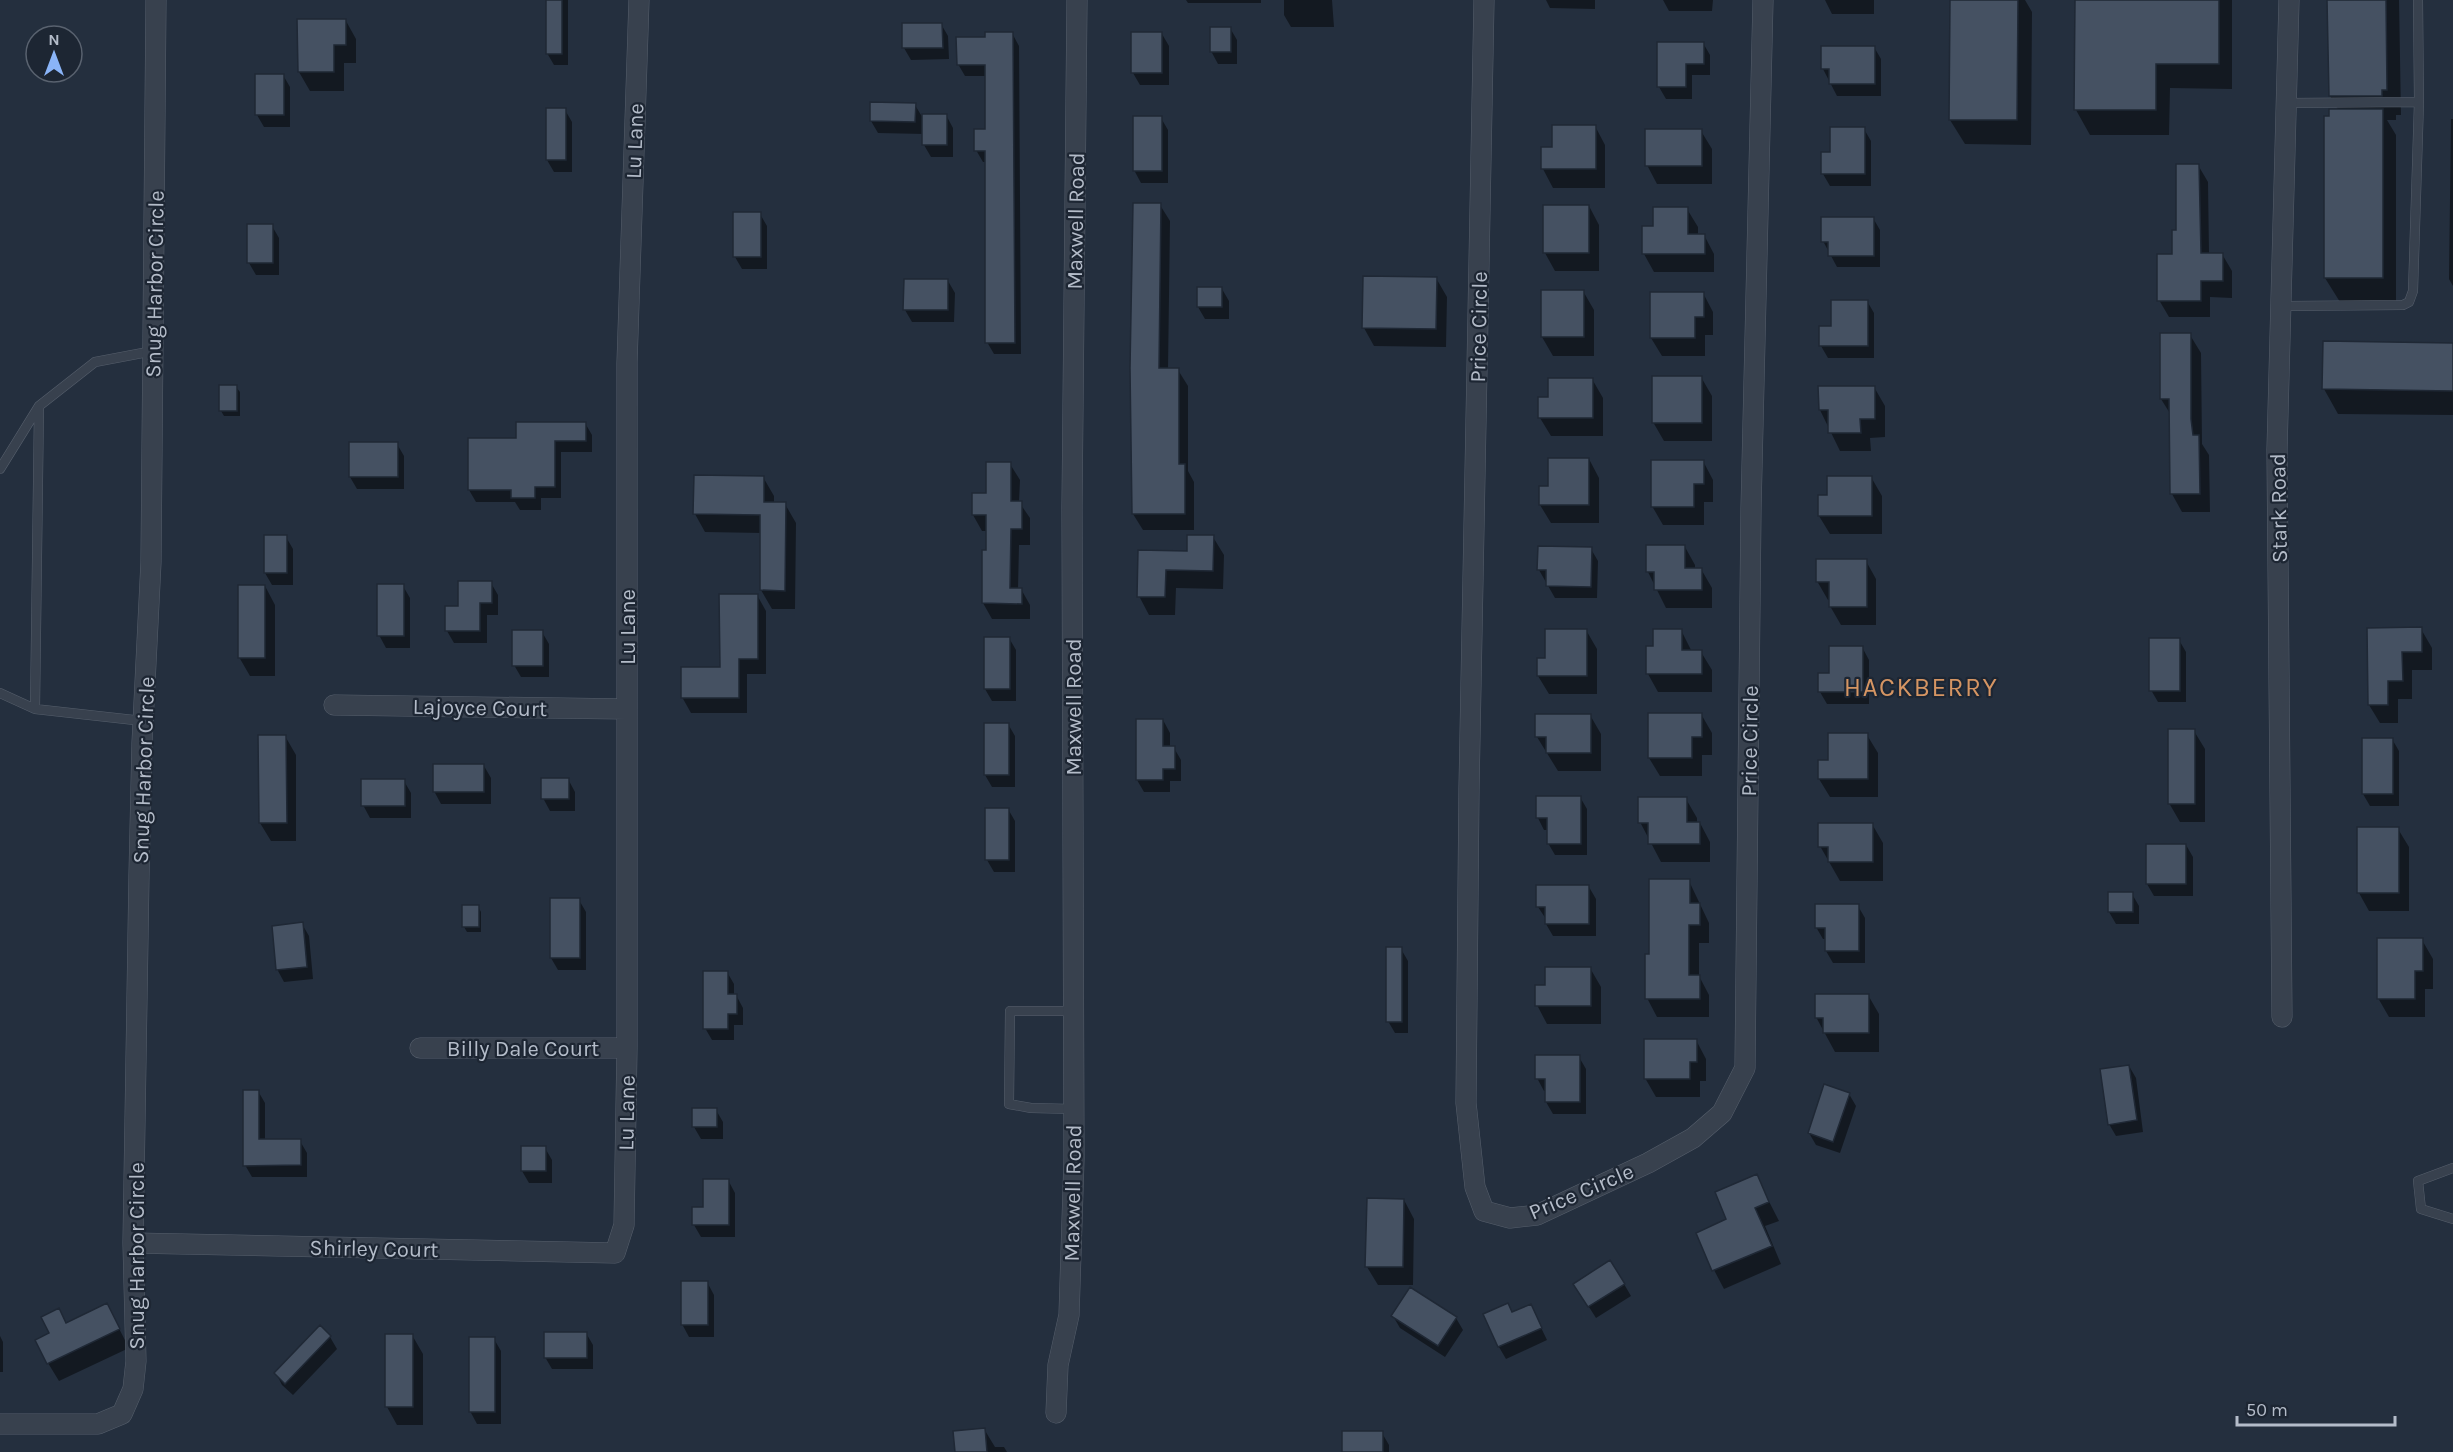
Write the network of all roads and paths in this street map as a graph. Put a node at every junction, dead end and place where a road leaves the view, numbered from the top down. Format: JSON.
{"nodes":[{"id":1,"x":156,"y":0,"type":"edge"},
{"id":2,"x":639,"y":0,"type":"edge"},
{"id":3,"x":1077,"y":0,"type":"edge"},
{"id":4,"x":1484,"y":0,"type":"edge"},
{"id":5,"x":1763,"y":0,"type":"edge"},
{"id":6,"x":2289,"y":0,"type":"edge"},
{"id":7,"x":2418,"y":0,"type":"edge"},
{"id":8,"x":2419,"y":102,"type":"junction"},
{"id":9,"x":2286,"y":103,"type":"junction"},
{"id":10,"x":2281,"y":306,"type":"junction"},
{"id":11,"x":153,"y":351,"type":"junction"},
{"id":12,"x":39,"y":406,"type":"junction"},
{"id":13,"x":0,"y":469,"type":"edge"},
{"id":14,"x":0,"y":693,"type":"edge"},
{"id":15,"x":334,"y":705,"type":"dead end"},
{"id":16,"x":35,"y":709,"type":"junction"},
{"id":17,"x":627,"y":709,"type":"junction"},
{"id":18,"x":143,"y":721,"type":"junction"},
{"id":19,"x":1074,"y":1011,"type":"junction"},
{"id":20,"x":2282,"y":1017,"type":"dead end"},
{"id":21,"x":420,"y":1048,"type":"dead end"},
{"id":22,"x":627,"y":1048,"type":"junction"},
{"id":23,"x":1074,"y":1109,"type":"junction"},
{"id":24,"x":2453,"y":1168,"type":"edge"},
{"id":25,"x":2453,"y":1220,"type":"edge"},
{"id":26,"x":133,"y":1242,"type":"junction"},
{"id":27,"x":615,"y":1253,"type":"joint"},
{"id":28,"x":1056,"y":1413,"type":"dead end"},
{"id":29,"x":0,"y":1424,"type":"edge"}],
"edges":[{"from":1,"to":11,"type":"street","name":"Snug Harbor Circle"},
{"from":2,"to":17,"type":"street","name":"Lu Lane"},
{"from":3,"to":19,"type":"street","name":"Maxwell Road"},
{"from":4,"to":5,"type":"street","name":"Price Circle"},
{"from":6,"to":9,"type":"street","name":"Stark Road"},
{"from":7,"to":8,"type":"lane"},
{"from":8,"to":9,"type":"lane"},
{"from":8,"to":10,"type":"lane"},
{"from":9,"to":10,"type":"street","name":"Stark Road"},
{"from":10,"to":20,"type":"street","name":"Stark Road"},
{"from":11,"to":12,"type":"lane"},
{"from":11,"to":18,"type":"street","name":"Snug Harbor Circle"},
{"from":12,"to":13,"type":"lane"},
{"from":12,"to":16,"type":"lane"},
{"from":14,"to":16,"type":"lane"},
{"from":15,"to":17,"type":"street","name":"Lajoyce Court"},
{"from":16,"to":18,"type":"lane"},
{"from":17,"to":22,"type":"street","name":"Lu Lane"},
{"from":18,"to":26,"type":"street","name":"Snug Harbor Circle"},
{"from":19,"to":23,"type":"street","name":"Maxwell Road"},
{"from":19,"to":23,"type":"lane"},
{"from":21,"to":22,"type":"street","name":"Billy Dale Court"},
{"from":22,"to":27,"type":"street","name":"Lu Lane"},
{"from":23,"to":28,"type":"street","name":"Maxwell Road"},
{"from":24,"to":25,"type":"lane"},
{"from":26,"to":27,"type":"street","name":"Shirley Court"},
{"from":26,"to":29,"type":"street","name":"Snug Harbor Circle"}]}
